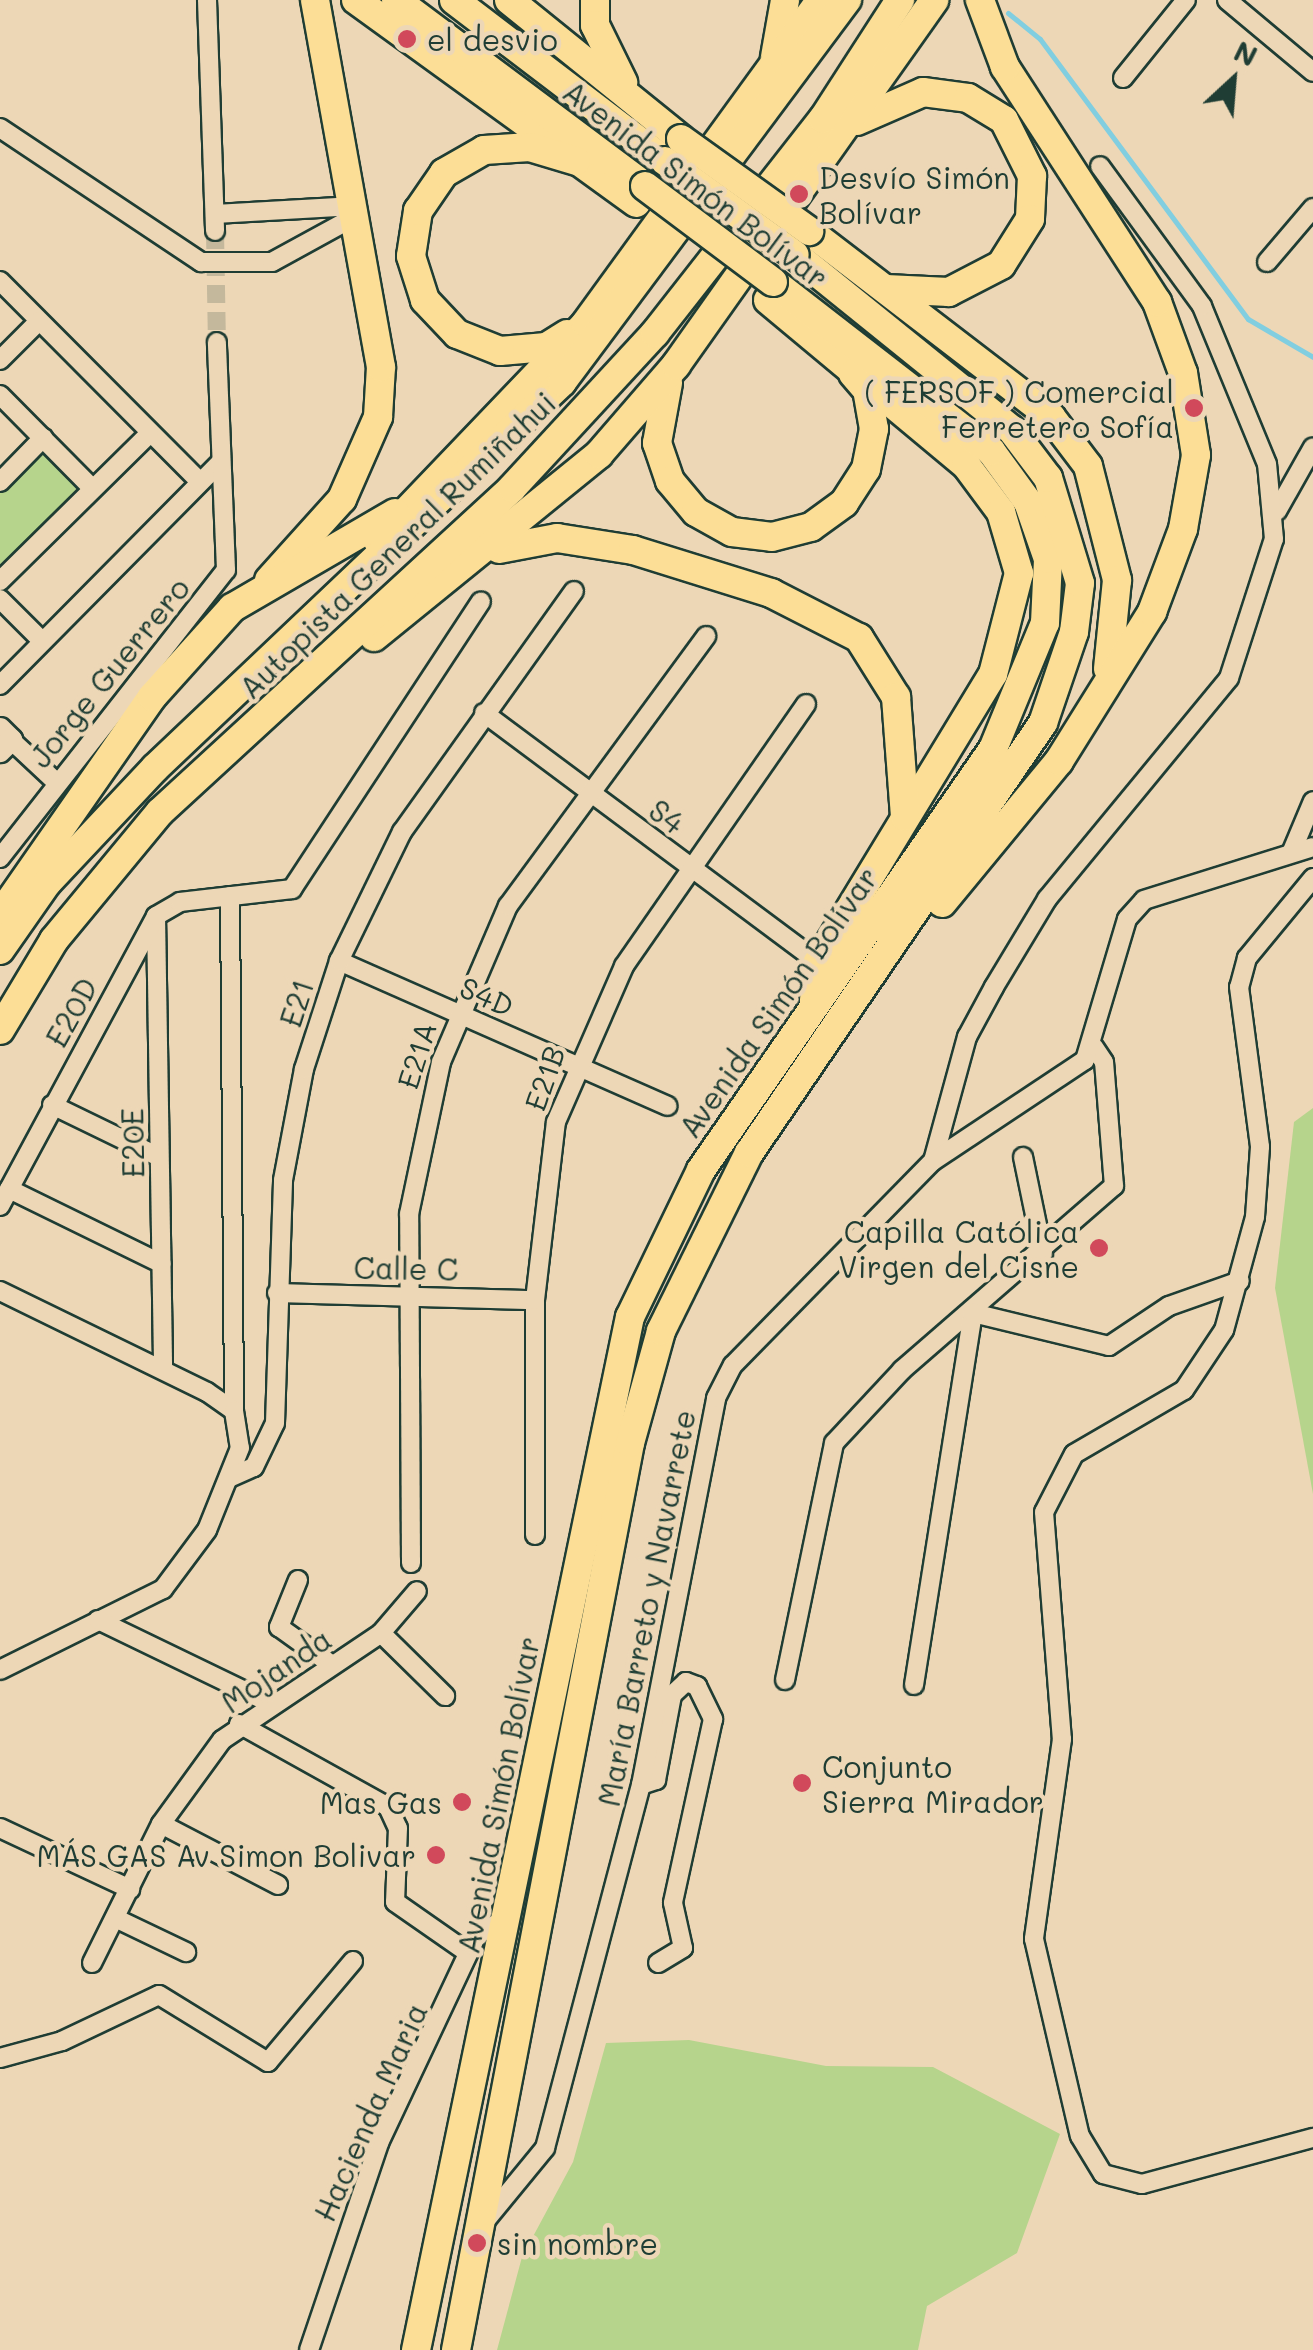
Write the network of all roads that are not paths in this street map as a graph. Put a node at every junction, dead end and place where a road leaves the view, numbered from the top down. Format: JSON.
{"nodes":[{"id":1,"x":207,"y":0,"type":"edge"},
{"id":2,"x":315,"y":0,"type":"edge"},
{"id":3,"x":356,"y":0,"type":"edge"},
{"id":4,"x":396,"y":0,"type":"edge"},
{"id":5,"x":454,"y":0,"type":"edge"},
{"id":6,"x":509,"y":0,"type":"edge"},
{"id":7,"x":594,"y":0,"type":"edge"},
{"id":8,"x":785,"y":0,"type":"edge"},
{"id":9,"x":821,"y":0,"type":"edge"},
{"id":10,"x":847,"y":0,"type":"edge"},
{"id":11,"x":900,"y":0,"type":"edge"},
{"id":12,"x":934,"y":0,"type":"edge"},
{"id":13,"x":980,"y":0,"type":"edge"},
{"id":14,"x":1186,"y":0,"type":"edge"},
{"id":15,"x":1227,"y":0,"type":"edge"},
{"id":16,"x":1313,"y":72,"type":"edge"},
{"id":17,"x":1124,"y":78,"type":"dead end"},
{"id":18,"x":755,"y":98,"type":"junction"},
{"id":19,"x":635,"y":100,"type":"junction"},
{"id":20,"x":851,"y":124,"type":"junction"},
{"id":21,"x":0,"y":128,"type":"edge"},
{"id":22,"x":673,"y":150,"type":"junction"},
{"id":23,"x":576,"y":161,"type":"junction"},
{"id":24,"x":1100,"y":166,"type":"dead end"},
{"id":25,"x":641,"y":194,"type":"junction"},
{"id":26,"x":1313,"y":208,"type":"edge"},
{"id":27,"x":355,"y":211,"type":"junction"},
{"id":28,"x":802,"y":243,"type":"junction"},
{"id":29,"x":1267,"y":262,"type":"dead end"},
{"id":30,"x":0,"y":281,"type":"edge"},
{"id":31,"x":768,"y":289,"type":"junction"},
{"id":32,"x":886,"y":289,"type":"junction"},
{"id":33,"x":39,"y":321,"type":"junction"},
{"id":34,"x":586,"y":323,"type":"junction"},
{"id":35,"x":217,"y":342,"type":"tunnel mouth"},
{"id":36,"x":839,"y":358,"type":"junction"},
{"id":37,"x":0,"y":360,"type":"edge"},
{"id":38,"x":676,"y":366,"type":"junction"},
{"id":39,"x":0,"y":395,"type":"edge"},
{"id":40,"x":149,"y":434,"type":"junction"},
{"id":41,"x":43,"y":438,"type":"junction"},
{"id":42,"x":1313,"y":447,"type":"edge"},
{"id":43,"x":220,"y":463,"type":"junction"},
{"id":44,"x":198,"y":480,"type":"junction"},
{"id":45,"x":0,"y":482,"type":"edge"},
{"id":46,"x":92,"y":488,"type":"junction"},
{"id":47,"x":406,"y":508,"type":"junction"},
{"id":48,"x":1274,"y":516,"type":"junction"},
{"id":49,"x":488,"y":553,"type":"junction"},
{"id":50,"x":269,"y":580,"type":"junction"},
{"id":51,"x":0,"y":581,"type":"edge"},
{"id":52,"x":574,"y":591,"type":"dead end"},
{"id":53,"x":0,"y":599,"type":"edge"},
{"id":54,"x":481,"y":601,"type":"dead end"},
{"id":55,"x":317,"y":615,"type":"junction"},
{"id":56,"x":706,"y":636,"type":"dead end"},
{"id":57,"x":42,"y":641,"type":"junction"},
{"id":58,"x":340,"y":648,"type":"junction"},
{"id":59,"x":0,"y":685,"type":"edge"},
{"id":60,"x":1104,"y":690,"type":"junction"},
{"id":61,"x":806,"y":704,"type":"dead end"},
{"id":62,"x":484,"y":713,"type":"junction"},
{"id":63,"x":4,"y":740,"type":"edge"},
{"id":64,"x":55,"y":781,"type":"junction"},
{"id":65,"x":589,"y":791,"type":"junction"},
{"id":66,"x":1313,"y":801,"type":"edge"},
{"id":67,"x":905,"y":821,"type":"junction"},
{"id":68,"x":1307,"y":850,"type":"edge"},
{"id":69,"x":0,"y":858,"type":"edge"},
{"id":70,"x":688,"y":866,"type":"junction"},
{"id":71,"x":1313,"y":878,"type":"edge"},
{"id":72,"x":230,"y":896,"type":"junction"},
{"id":73,"x":0,"y":915,"type":"edge"},
{"id":74,"x":156,"y":916,"type":"junction"},
{"id":75,"x":0,"y":950,"type":"edge"},
{"id":76,"x":339,"y":961,"type":"junction"},
{"id":77,"x":818,"y":962,"type":"junction"},
{"id":78,"x":861,"y":997,"type":"junction"},
{"id":79,"x":814,"y":1002,"type":"junction"},
{"id":80,"x":458,"y":1014,"type":"junction"},
{"id":81,"x":0,"y":1030,"type":"edge"},
{"id":82,"x":1094,"y":1046,"type":"junction"},
{"id":83,"x":575,"y":1066,"type":"junction"},
{"id":84,"x":52,"y":1104,"type":"junction"},
{"id":85,"x":667,"y":1106,"type":"dead end"},
{"id":86,"x":159,"y":1157,"type":"junction"},
{"id":87,"x":1023,"y":1157,"type":"dead end"},
{"id":88,"x":933,"y":1161,"type":"junction"},
{"id":89,"x":4,"y":1198,"type":"edge"},
{"id":90,"x":1043,"y":1254,"type":"junction"},
{"id":91,"x":162,"y":1264,"type":"junction"},
{"id":92,"x":1240,"y":1281,"type":"junction"},
{"id":93,"x":0,"y":1291,"type":"edge"},
{"id":94,"x":277,"y":1294,"type":"junction"},
{"id":95,"x":406,"y":1294,"type":"junction"},
{"id":96,"x":534,"y":1300,"type":"junction"},
{"id":97,"x":973,"y":1313,"type":"junction"},
{"id":98,"x":163,"y":1370,"type":"junction"},
{"id":99,"x":234,"y":1411,"type":"junction"},
{"id":100,"x":229,"y":1478,"type":"junction"},
{"id":101,"x":534,"y":1535,"type":"dead end"},
{"id":102,"x":411,"y":1563,"type":"dead end"},
{"id":103,"x":298,"y":1580,"type":"dead end"},
{"id":104,"x":417,"y":1590,"type":"dead end"},
{"id":105,"x":98,"y":1620,"type":"junction"},
{"id":106,"x":381,"y":1634,"type":"junction"},
{"id":107,"x":332,"y":1666,"type":"junction"},
{"id":108,"x":0,"y":1670,"type":"edge"},
{"id":109,"x":785,"y":1680,"type":"dead end"},
{"id":110,"x":914,"y":1685,"type":"dead end"},
{"id":111,"x":445,"y":1696,"type":"dead end"},
{"id":112,"x":268,"y":1702,"type":"junction"},
{"id":113,"x":239,"y":1724,"type":"junction"},
{"id":114,"x":641,"y":1786,"type":"junction"},
{"id":115,"x":160,"y":1824,"type":"junction"},
{"id":116,"x":0,"y":1828,"type":"edge"},
{"id":117,"x":278,"y":1885,"type":"dead end"},
{"id":118,"x":130,"y":1889,"type":"junction"},
{"id":119,"x":508,"y":1917,"type":"junction"},
{"id":120,"x":115,"y":1918,"type":"junction"},
{"id":121,"x":186,"y":1952,"type":"dead end"},
{"id":122,"x":468,"y":1953,"type":"junction"},
{"id":123,"x":353,"y":1961,"type":"dead end"},
{"id":124,"x":658,"y":1962,"type":"dead end"},
{"id":125,"x":92,"y":1963,"type":"dead end"},
{"id":126,"x":0,"y":2058,"type":"edge"},
{"id":127,"x":1313,"y":2138,"type":"edge"},
{"id":128,"x":481,"y":2227,"type":"junction"},
{"id":129,"x":309,"y":2350,"type":"edge"},
{"id":130,"x":416,"y":2350,"type":"edge"},
{"id":131,"x":456,"y":2350,"type":"edge"}],
"edges":[{"from":1,"to":27,"type":"street"},
{"from":2,"to":27,"type":"highway"},
{"from":3,"to":23,"type":"highway"},
{"from":4,"to":25,"type":"highway","name":"Avenida Simón Bolívar"},
{"from":5,"to":22,"type":"highway","name":"Avenida Simón Bolívar"},
{"from":6,"to":19,"type":"highway"},
{"from":7,"to":19,"type":"highway"},
{"from":8,"to":18,"type":"highway"},
{"from":9,"to":18,"type":"highway"},
{"from":10,"to":55,"type":"highway","name":"Autopista General Rumiñahui"},
{"from":11,"to":58,"type":"highway","name":"Autopista General Rumiñahui"},
{"from":12,"to":20,"type":"highway"},
{"from":13,"to":60,"type":"highway"},
{"from":14,"to":17,"type":"street"},
{"from":15,"to":16,"type":"street"},
{"from":18,"to":34,"type":"highway"},
{"from":19,"to":22,"type":"highway"},
{"from":20,"to":32,"type":"highway"},
{"from":20,"to":38,"type":"highway"},
{"from":21,"to":27,"type":"street"},
{"from":22,"to":28,"type":"highway","bridge":true},
{"from":23,"to":25,"type":"highway"},
{"from":23,"to":34,"type":"highway"},
{"from":24,"to":48,"type":"street"},
{"from":25,"to":31,"type":"highway"},
{"from":26,"to":29,"type":"street"},
{"from":27,"to":50,"type":"highway"},
{"from":28,"to":32,"type":"highway"},
{"from":28,"to":78,"type":"highway","name":"Avenida Simón Bolívar"},
{"from":30,"to":33,"type":"street"},
{"from":31,"to":36,"type":"highway"},
{"from":31,"to":79,"type":"highway","name":"Avenida Simón Bolívar"},
{"from":32,"to":60,"type":"highway"},
{"from":33,"to":37,"type":"street"},
{"from":33,"to":40,"type":"street"},
{"from":34,"to":47,"type":"highway"},
{"from":35,"to":43,"type":"street"},
{"from":36,"to":38,"type":"highway"},
{"from":36,"to":67,"type":"highway"},
{"from":38,"to":49,"type":"highway"},
{"from":39,"to":41,"type":"street"},
{"from":40,"to":44,"type":"street"},
{"from":40,"to":46,"type":"street"},
{"from":41,"to":45,"type":"street"},
{"from":41,"to":46,"type":"street"},
{"from":42,"to":48,"type":"street"},
{"from":43,"to":44,"type":"street"},
{"from":43,"to":64,"type":"street","name":"Jorge Guerrero"},
{"from":44,"to":57,"type":"street"},
{"from":46,"to":51,"type":"street"},
{"from":47,"to":50,"type":"highway"},
{"from":47,"to":55,"type":"highway"},
{"from":48,"to":88,"type":"street"},
{"from":49,"to":58,"type":"highway"},
{"from":49,"to":67,"type":"highway"},
{"from":50,"to":73,"type":"highway"},
{"from":52,"to":62,"type":"street","name":"E21"},
{"from":53,"to":57,"type":"street"},
{"from":54,"to":72,"type":"street"},
{"from":55,"to":75,"type":"highway","name":"Autopista General Rumiñahui"},
{"from":56,"to":65,"type":"street","name":"E21A"},
{"from":57,"to":59,"type":"street"},
{"from":58,"to":81,"type":"highway","name":"Autopista General Rumiñahui"},
{"from":60,"to":78,"type":"highway"},
{"from":61,"to":70,"type":"street","name":"E21B"},
{"from":62,"to":65,"type":"street","name":"S4"},
{"from":62,"to":76,"type":"street","name":"E21"},
{"from":63,"to":64,"type":"street"},
{"from":64,"to":69,"type":"street","name":"Jorge Guerrero"},
{"from":65,"to":70,"type":"street","name":"S4"},
{"from":65,"to":80,"type":"street","name":"E21A"},
{"from":66,"to":68,"type":"street"},
{"from":67,"to":77,"type":"highway"},
{"from":68,"to":82,"type":"street"},
{"from":70,"to":77,"type":"street","name":"S4"},
{"from":70,"to":83,"type":"street","name":"E21B"},
{"from":71,"to":92,"type":"street"},
{"from":72,"to":74,"type":"street"},
{"from":72,"to":99,"type":"street"},
{"from":74,"to":84,"type":"street","name":"E20D"},
{"from":74,"to":86,"type":"street","name":"E20E"},
{"from":76,"to":80,"type":"street","name":"S4D"},
{"from":76,"to":94,"type":"street","name":"E21"},
{"from":77,"to":79,"type":"highway"},
{"from":78,"to":128,"type":"highway","name":"Avenida Simón Bolívar"},
{"from":79,"to":119,"type":"highway","name":"Avenida Simón Bolívar"},
{"from":80,"to":83,"type":"street","name":"S4D"},
{"from":80,"to":95,"type":"street","name":"E21A"},
{"from":82,"to":88,"type":"street","name":"María Barreto y Navarrete"},
{"from":82,"to":90,"type":"street"},
{"from":83,"to":85,"type":"street","name":"S4D"},
{"from":83,"to":96,"type":"street","name":"E21B"},
{"from":84,"to":86,"type":"street"},
{"from":84,"to":89,"type":"street","name":"E20D"},
{"from":86,"to":91,"type":"street","name":"E20E"},
{"from":87,"to":90,"type":"street"},
{"from":88,"to":114,"type":"street","name":"María Barreto y Navarrete"},
{"from":89,"to":91,"type":"street"},
{"from":90,"to":97,"type":"street"},
{"from":91,"to":98,"type":"street","name":"E20E"},
{"from":92,"to":97,"type":"street"},
{"from":92,"to":127,"type":"street"},
{"from":93,"to":98,"type":"street"},
{"from":94,"to":95,"type":"street","name":"Calle C"},
{"from":94,"to":100,"type":"street","name":"E21"},
{"from":95,"to":96,"type":"street","name":"Calle C"},
{"from":95,"to":102,"type":"street","name":"E21A"},
{"from":96,"to":101,"type":"street","name":"E21B"},
{"from":97,"to":109,"type":"street"},
{"from":97,"to":110,"type":"street"},
{"from":98,"to":99,"type":"street"},
{"from":99,"to":100,"type":"street"},
{"from":100,"to":105,"type":"street"},
{"from":103,"to":107,"type":"street"},
{"from":104,"to":106,"type":"street","name":"Mojanda"},
{"from":105,"to":108,"type":"street"},
{"from":105,"to":112,"type":"street"},
{"from":106,"to":107,"type":"street","name":"Mojanda"},
{"from":106,"to":111,"type":"street"},
{"from":107,"to":112,"type":"street","name":"Mojanda"},
{"from":112,"to":113,"type":"street","name":"Mojanda"},
{"from":113,"to":115,"type":"street","name":"Mojanda"},
{"from":113,"to":122,"type":"street"},
{"from":114,"to":124,"type":"street"},
{"from":114,"to":128,"type":"street","name":"María Barreto y Navarrete"},
{"from":115,"to":117,"type":"street"},
{"from":115,"to":118,"type":"street","name":"Mojanda"},
{"from":116,"to":118,"type":"street"},
{"from":118,"to":120,"type":"street","name":"Mojanda"},
{"from":119,"to":122,"type":"street","name":"Hacienda Maria"},
{"from":119,"to":130,"type":"highway","name":"Avenida Simón Bolívar"},
{"from":120,"to":121,"type":"street"},
{"from":120,"to":125,"type":"street","name":"Mojanda"},
{"from":122,"to":129,"type":"street","name":"Hacienda Maria"},
{"from":123,"to":126,"type":"street"},
{"from":128,"to":131,"type":"highway","name":"Avenida Simón Bolívar"}]}
